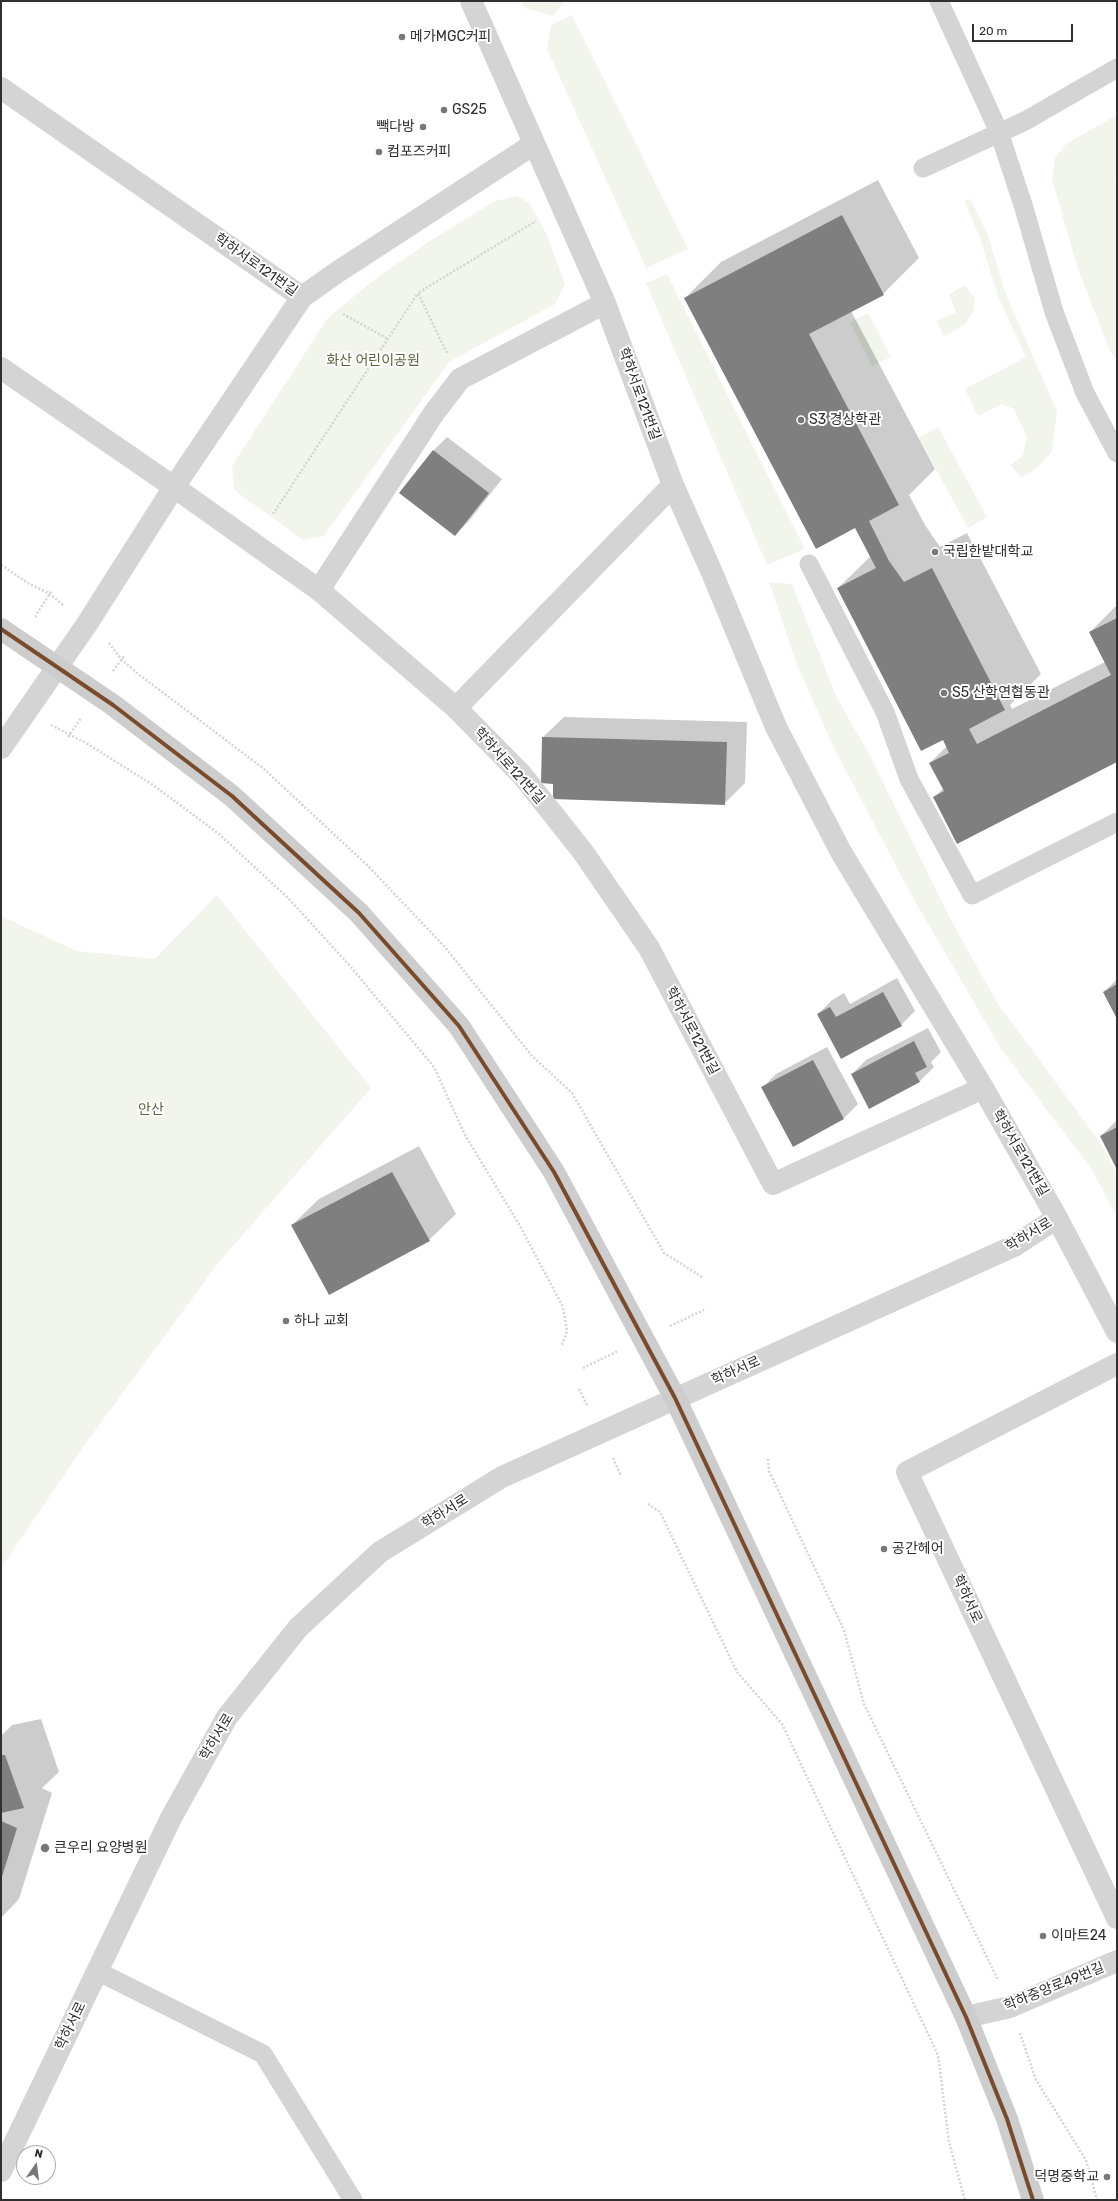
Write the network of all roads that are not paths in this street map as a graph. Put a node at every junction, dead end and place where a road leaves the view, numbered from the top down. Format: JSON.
{"nodes":[{"id":1,"x":471,"y":1,"type":"edge"},
{"id":2,"x":939,"y":1,"type":"edge"},
{"id":3,"x":1117,"y":68,"type":"edge"},
{"id":4,"x":1,"y":88,"type":"edge"},
{"id":5,"x":999,"y":132,"type":"junction"},
{"id":6,"x":534,"y":144,"type":"junction"},
{"id":7,"x":924,"y":168,"type":"dead end"},
{"id":8,"x":302,"y":297,"type":"junction"},
{"id":9,"x":605,"y":303,"type":"junction"},
{"id":10,"x":1,"y":368,"type":"edge"},
{"id":11,"x":1117,"y":453,"type":"edge"},
{"id":12,"x":673,"y":485,"type":"junction"},
{"id":13,"x":174,"y":487,"type":"junction"},
{"id":14,"x":809,"y":564,"type":"dead end"},
{"id":15,"x":319,"y":590,"type":"junction"},
{"id":16,"x":1,"y":629,"type":"edge"},
{"id":17,"x":57,"y":667,"type":"junction"},
{"id":18,"x":456,"y":708,"type":"junction"},
{"id":19,"x":1,"y":748,"type":"edge"},
{"id":20,"x":1117,"y":822,"type":"edge"},
{"id":21,"x":983,"y":1088,"type":"junction"},
{"id":22,"x":1057,"y":1218,"type":"junction"},
{"id":23,"x":1117,"y":1332,"type":"edge"},
{"id":24,"x":1117,"y":1364,"type":"edge"},
{"id":25,"x":675,"y":1398,"type":"junction"},
{"id":26,"x":1117,"y":1918,"type":"edge"},
{"id":27,"x":1117,"y":1961,"type":"edge"},
{"id":28,"x":97,"y":1971,"type":"junction"},
{"id":29,"x":966,"y":2017,"type":"junction"},
{"id":30,"x":1,"y":2171,"type":"edge"},
{"id":31,"x":353,"y":2200,"type":"edge"},
{"id":32,"x":1033,"y":2200,"type":"edge"}],
"edges":[{"from":1,"to":6,"type":"street","name":"학하서로121번길"},
{"from":2,"to":5,"type":"lane"},
{"from":3,"to":5,"type":"lane"},
{"from":4,"to":8,"type":"street","name":"학하서로121번길"},
{"from":5,"to":7,"type":"lane"},
{"from":5,"to":11,"type":"lane"},
{"from":6,"to":8,"type":"street","name":"학하서로121번길"},
{"from":6,"to":9,"type":"street","name":"학하서로121번길"},
{"from":8,"to":13,"type":"street"},
{"from":9,"to":12,"type":"street","name":"학하서로121번길"},
{"from":9,"to":15,"type":"street"},
{"from":10,"to":13,"type":"street","name":"학하서로121번길"},
{"from":12,"to":18,"type":"street"},
{"from":12,"to":21,"type":"street","name":"학하서로121번길"},
{"from":13,"to":15,"type":"street","name":"학하서로121번길"},
{"from":13,"to":17,"type":"street"},
{"from":14,"to":20,"type":"lane"},
{"from":15,"to":18,"type":"street","name":"학하서로121번길"},
{"from":16,"to":17,"type":"street"},
{"from":17,"to":19,"type":"street"},
{"from":17,"to":25,"type":"street"},
{"from":18,"to":21,"type":"street","name":"학하서로121번길"},
{"from":21,"to":22,"type":"street","name":"학하서로121번길"},
{"from":22,"to":23,"type":"street","name":"학하서로"},
{"from":22,"to":25,"type":"street","name":"학하서로"},
{"from":24,"to":26,"type":"street","name":"학하서로"},
{"from":25,"to":28,"type":"street","name":"학하서로"},
{"from":25,"to":29,"type":"street"},
{"from":27,"to":29,"type":"street","name":"학하중앙로49번길"},
{"from":28,"to":30,"type":"street","name":"학하서로"},
{"from":28,"to":31,"type":"lane"},
{"from":29,"to":32,"type":"street"}]}
